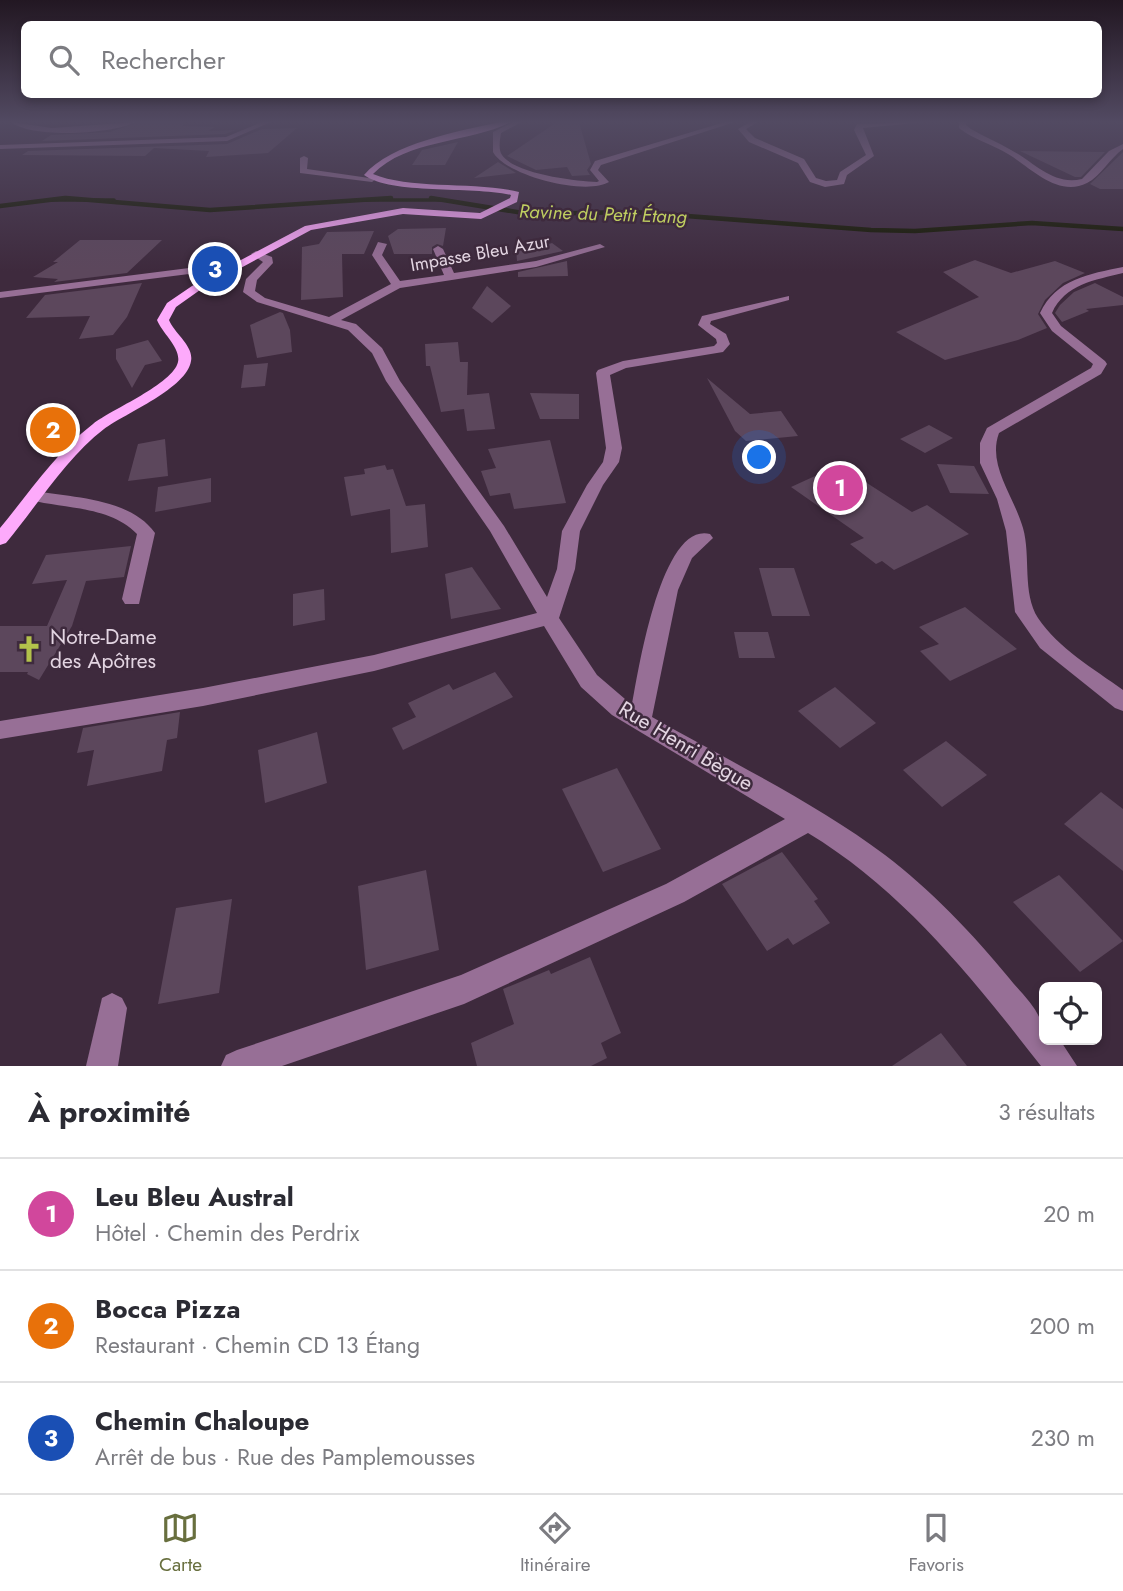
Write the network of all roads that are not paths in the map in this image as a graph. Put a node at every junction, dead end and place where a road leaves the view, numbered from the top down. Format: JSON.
{"nodes":[{"id":1,"x":310,"y":172,"type":"edge"},
{"id":2,"x":370,"y":172,"type":"edge"},
{"id":3,"x":529,"y":172,"type":"edge"},
{"id":4,"x":596,"y":172,"type":"edge"},
{"id":5,"x":808,"y":172,"type":"edge"},
{"id":6,"x":846,"y":172,"type":"edge"},
{"id":7,"x":1037,"y":172,"type":"edge"},
{"id":8,"x":1094,"y":172,"type":"edge"},
{"id":9,"x":372,"y":178,"type":"junction"},
{"id":10,"x":382,"y":244,"type":"dead end"},
{"id":11,"x":600,"y":247,"type":"dead end"},
{"id":12,"x":438,"y":249,"type":"dead end"},
{"id":13,"x":256,"y":254,"type":"junction"},
{"id":14,"x":1123,"y":270,"type":"edge"},
{"id":15,"x":224,"y":271,"type":"junction"},
{"id":16,"x":450,"y":277,"type":"junction"},
{"id":17,"x":397,"y":285,"type":"junction"},
{"id":18,"x":0,"y":295,"type":"edge"},
{"id":19,"x":785,"y":298,"type":"dead end"},
{"id":20,"x":332,"y":320,"type":"junction"},
{"id":21,"x":36,"y":496,"type":"junction"},
{"id":22,"x":704,"y":538,"type":"dead end"},
{"id":23,"x":0,"y":539,"type":"edge"},
{"id":24,"x":132,"y":599,"type":"dead end"},
{"id":25,"x":550,"y":617,"type":"junction"},
{"id":26,"x":1123,"y":702,"type":"edge"},
{"id":27,"x":640,"y":721,"type":"junction"},
{"id":28,"x":0,"y":730,"type":"edge"},
{"id":29,"x":808,"y":820,"type":"junction"},
{"id":30,"x":112,"y":1008,"type":"dead end"},
{"id":31,"x":102,"y":1066,"type":"edge"},
{"id":32,"x":237,"y":1066,"type":"edge"},
{"id":33,"x":1061,"y":1066,"type":"edge"}],
"edges":[{"from":1,"to":9,"type":"street"},
{"from":2,"to":9,"type":"main road"},
{"from":3,"to":4,"type":"street"},
{"from":5,"to":6,"type":"street"},
{"from":7,"to":8,"type":"street"},
{"from":9,"to":13,"type":"main road"},
{"from":10,"to":17,"type":"street"},
{"from":11,"to":16,"type":"street","name":"Impasse Bleu Azur"},
{"from":12,"to":16,"type":"street"},
{"from":13,"to":15,"type":"main road"},
{"from":13,"to":20,"type":"street","name":"Rue Henri Bègue"},
{"from":14,"to":26,"type":"street"},
{"from":15,"to":18,"type":"street"},
{"from":15,"to":21,"type":"main road"},
{"from":16,"to":17,"type":"street","name":"Impasse Bleu Azur"},
{"from":17,"to":20,"type":"street","name":"Impasse Bleu Azur"},
{"from":19,"to":25,"type":"street"},
{"from":20,"to":25,"type":"street","name":"Rue Henri Bègue"},
{"from":21,"to":23,"type":"main road"},
{"from":21,"to":24,"type":"street"},
{"from":22,"to":27,"type":"street"},
{"from":25,"to":27,"type":"street","name":"Rue Henri Bègue"},
{"from":25,"to":28,"type":"street"},
{"from":27,"to":29,"type":"street","name":"Rue Henri Bègue"},
{"from":29,"to":32,"type":"street"},
{"from":29,"to":33,"type":"street","name":"Rue Henri Bègue"},
{"from":30,"to":31,"type":"street"}]}
